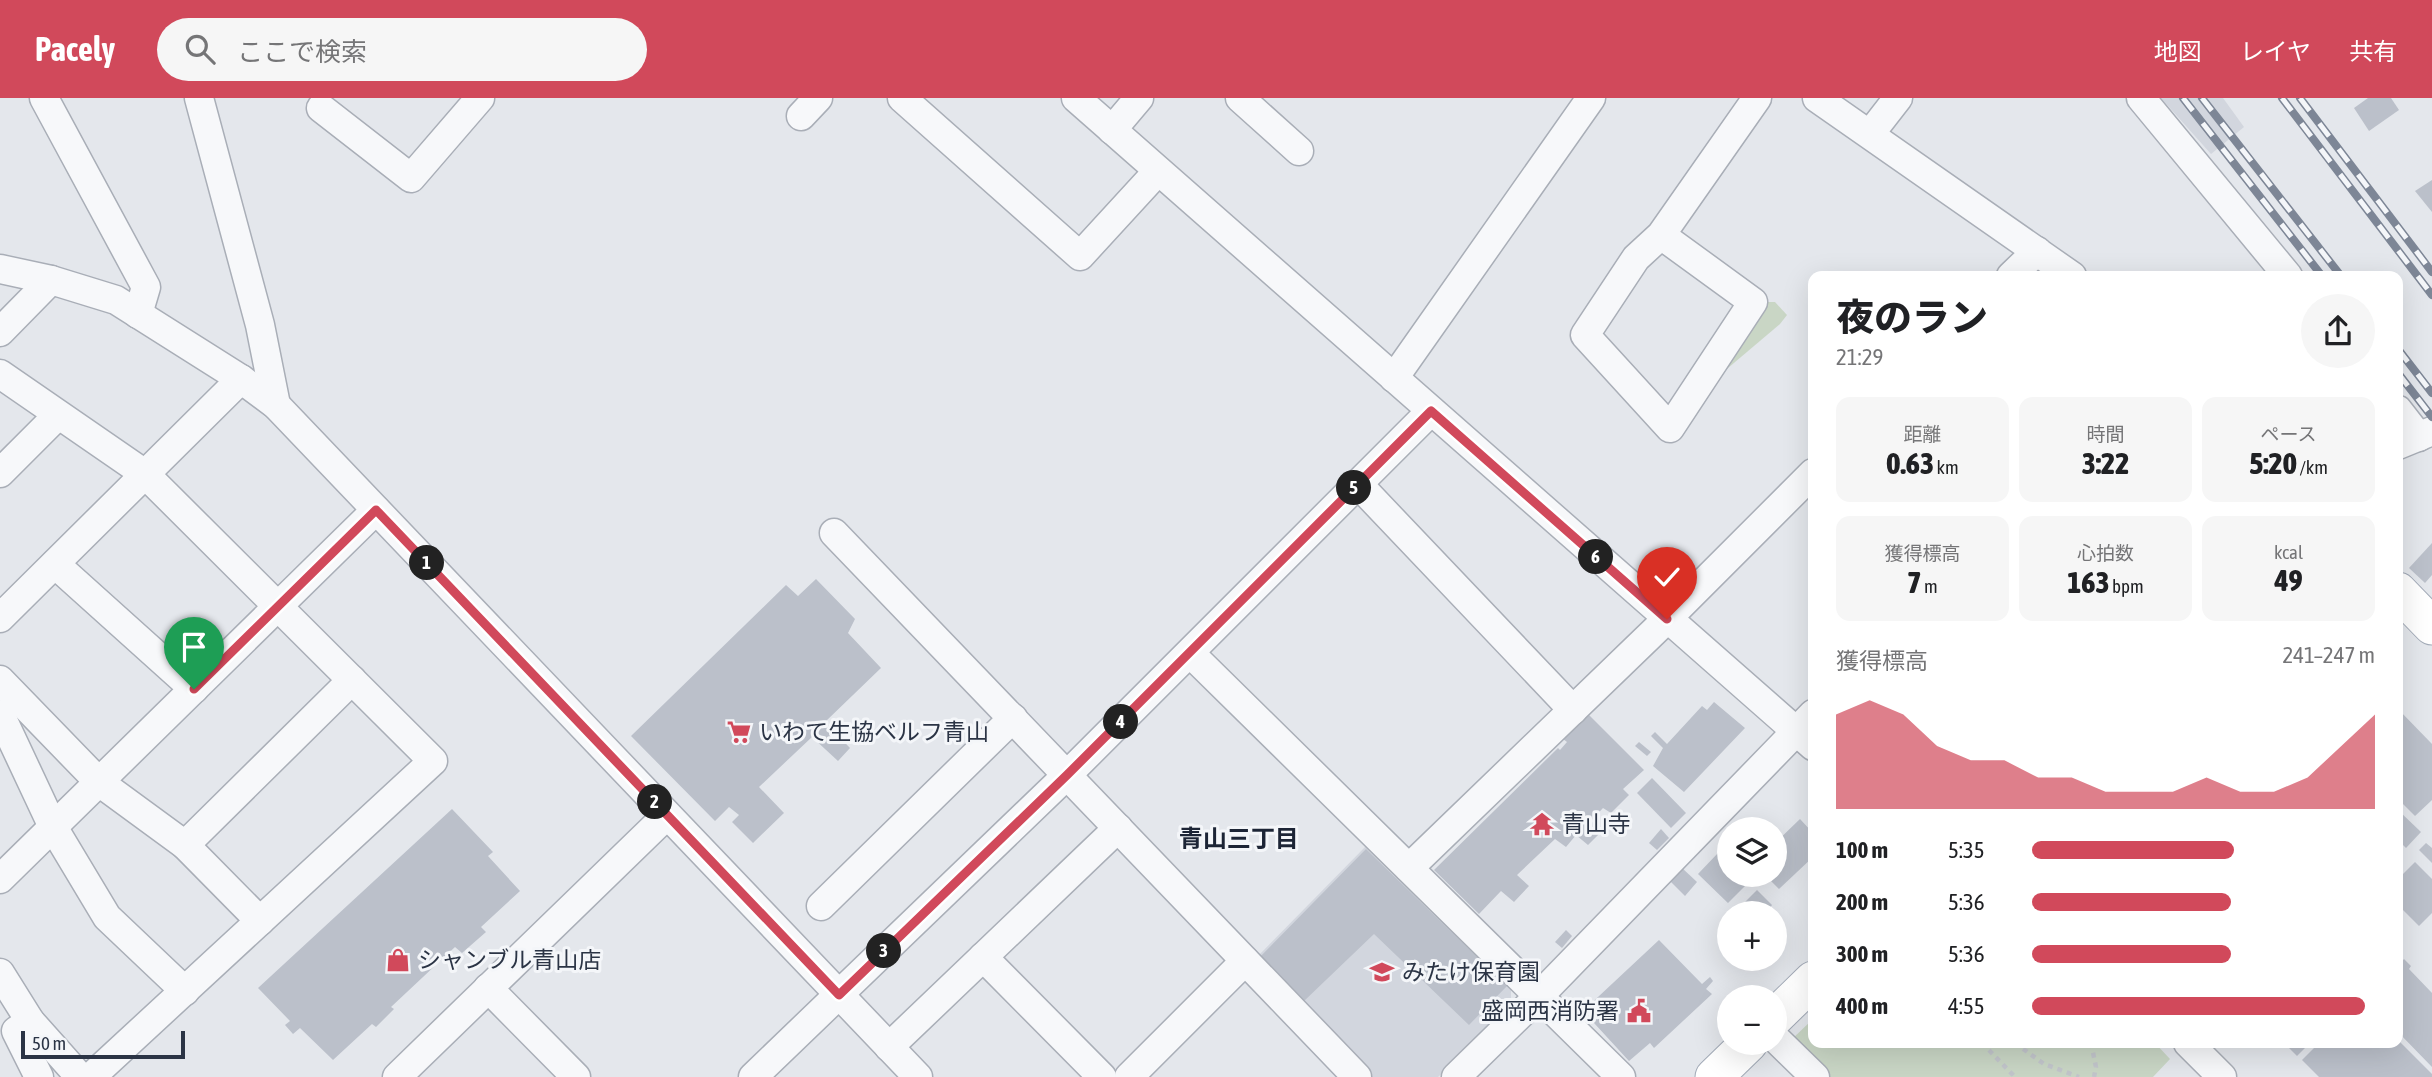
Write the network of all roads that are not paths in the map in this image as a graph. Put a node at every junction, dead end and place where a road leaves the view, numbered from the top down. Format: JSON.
{"nodes":[{"id":1,"x":44,"y":98,"type":"edge"},
{"id":2,"x":198,"y":98,"type":"edge"},
{"id":3,"x":479,"y":98,"type":"edge"},
{"id":4,"x":902,"y":98,"type":"edge"},
{"id":5,"x":1076,"y":98,"type":"edge"},
{"id":6,"x":1139,"y":98,"type":"edge"},
{"id":7,"x":1240,"y":98,"type":"edge"},
{"id":8,"x":1591,"y":98,"type":"edge"},
{"id":9,"x":1756,"y":98,"type":"edge"},
{"id":10,"x":1817,"y":98,"type":"edge"},
{"id":11,"x":1898,"y":98,"type":"edge"},
{"id":12,"x":2141,"y":98,"type":"edge"},
{"id":13,"x":321,"y":108,"type":"dead end"},
{"id":14,"x":1112,"y":130,"type":"junction"},
{"id":15,"x":1870,"y":134,"type":"junction"},
{"id":16,"x":1299,"y":151,"type":"dead end"},
{"id":17,"x":1158,"y":171,"type":"junction"},
{"id":18,"x":1661,"y":235,"type":"junction"},
{"id":19,"x":2037,"y":251,"type":"junction"},
{"id":20,"x":0,"y":269,"type":"edge"},
{"id":21,"x":2016,"y":271,"type":"edge"},
{"id":22,"x":2065,"y":271,"type":"edge"},
{"id":23,"x":2284,"y":271,"type":"edge"},
{"id":24,"x":51,"y":280,"type":"junction"},
{"id":25,"x":138,"y":314,"type":"junction"},
{"id":26,"x":0,"y":332,"type":"edge"},
{"id":27,"x":0,"y":374,"type":"edge"},
{"id":28,"x":1394,"y":378,"type":"junction"},
{"id":29,"x":242,"y":379,"type":"junction"},
{"id":30,"x":276,"y":405,"type":"junction"},
{"id":31,"x":1431,"y":411,"type":"junction"},
{"id":32,"x":58,"y":415,"type":"junction"},
{"id":33,"x":2403,"y":418,"type":"edge"},
{"id":34,"x":2416,"y":437,"type":"edge"},
{"id":35,"x":0,"y":473,"type":"edge"},
{"id":36,"x":145,"y":474,"type":"junction"},
{"id":37,"x":1808,"y":478,"type":"edge"},
{"id":38,"x":1358,"y":484,"type":"junction"},
{"id":39,"x":376,"y":510,"type":"junction"},
{"id":40,"x":834,"y":533,"type":"dead end"},
{"id":41,"x":55,"y":564,"type":"junction"},
{"id":42,"x":2403,"y":596,"type":"edge"},
{"id":43,"x":278,"y":606,"type":"junction"},
{"id":44,"x":0,"y":618,"type":"edge"},
{"id":45,"x":1667,"y":619,"type":"junction"},
{"id":46,"x":2432,"y":626,"type":"edge"},
{"id":47,"x":1189,"y":653,"type":"junction"},
{"id":48,"x":0,"y":680,"type":"edge"},
{"id":49,"x":352,"y":680,"type":"junction"},
{"id":50,"x":194,"y":689,"type":"junction"},
{"id":51,"x":1573,"y":710,"type":"junction"},
{"id":52,"x":0,"y":714,"type":"edge"},
{"id":53,"x":1013,"y":719,"type":"junction"},
{"id":54,"x":1807,"y":730,"type":"edge"},
{"id":55,"x":1067,"y":775,"type":"junction"},
{"id":56,"x":99,"y":782,"type":"junction"},
{"id":57,"x":667,"y":815,"type":"junction"},
{"id":58,"x":52,"y":827,"type":"junction"},
{"id":59,"x":1118,"y":828,"type":"junction"},
{"id":60,"x":185,"y":845,"type":"junction"},
{"id":61,"x":1409,"y":868,"type":"junction"},
{"id":62,"x":0,"y":879,"type":"edge"},
{"id":63,"x":821,"y":906,"type":"dead end"},
{"id":64,"x":260,"y":921,"type":"junction"},
{"id":65,"x":984,"y":957,"type":"junction"},
{"id":66,"x":1245,"y":961,"type":"junction"},
{"id":67,"x":0,"y":973,"type":"edge"},
{"id":68,"x":1808,"y":985,"type":"edge"},
{"id":69,"x":488,"y":988,"type":"junction"},
{"id":70,"x":185,"y":990,"type":"junction"},
{"id":71,"x":839,"y":995,"type":"junction"},
{"id":72,"x":1539,"y":996,"type":"junction"},
{"id":73,"x":1787,"y":1005,"type":"edge"},
{"id":74,"x":30,"y":1021,"type":"junction"},
{"id":75,"x":889,"y":1047,"type":"junction"},
{"id":76,"x":2192,"y":1048,"type":"edge"},
{"id":77,"x":1787,"y":1050,"type":"edge"},
{"id":78,"x":1737,"y":1055,"type":"edge"},
{"id":79,"x":2211,"y":1073,"type":"edge"},
{"id":80,"x":39,"y":1077,"type":"edge"},
{"id":81,"x":80,"y":1077,"type":"edge"},
{"id":82,"x":91,"y":1077,"type":"edge"},
{"id":83,"x":397,"y":1077,"type":"edge"},
{"id":84,"x":576,"y":1077,"type":"edge"},
{"id":85,"x":753,"y":1077,"type":"edge"},
{"id":86,"x":918,"y":1077,"type":"edge"},
{"id":87,"x":1101,"y":1077,"type":"edge"},
{"id":88,"x":1129,"y":1077,"type":"edge"},
{"id":89,"x":1357,"y":1077,"type":"edge"},
{"id":90,"x":1456,"y":1077,"type":"edge"},
{"id":91,"x":1621,"y":1077,"type":"edge"},
{"id":92,"x":1714,"y":1077,"type":"edge"},
{"id":93,"x":1815,"y":1077,"type":"edge"}],
"edges":[{"from":1,"to":25,"type":"street"},
{"from":2,"to":30,"type":"street"},
{"from":3,"to":13,"type":"street"},
{"from":4,"to":17,"type":"street"},
{"from":5,"to":14,"type":"street"},
{"from":6,"to":14,"type":"street"},
{"from":7,"to":16,"type":"street"},
{"from":8,"to":28,"type":"street"},
{"from":9,"to":18,"type":"street"},
{"from":10,"to":15,"type":"street"},
{"from":11,"to":15,"type":"street"},
{"from":12,"to":23,"type":"street"},
{"from":14,"to":17,"type":"street"},
{"from":15,"to":19,"type":"street"},
{"from":17,"to":28,"type":"street"},
{"from":18,"to":18,"type":"street"},
{"from":19,"to":21,"type":"street"},
{"from":19,"to":22,"type":"street"},
{"from":20,"to":24,"type":"street"},
{"from":24,"to":25,"type":"street"},
{"from":24,"to":26,"type":"street"},
{"from":25,"to":29,"type":"street"},
{"from":27,"to":32,"type":"street"},
{"from":28,"to":31,"type":"street"},
{"from":29,"to":30,"type":"street"},
{"from":29,"to":36,"type":"street"},
{"from":30,"to":39,"type":"street"},
{"from":31,"to":38,"type":"street"},
{"from":31,"to":45,"type":"street"},
{"from":32,"to":35,"type":"street"},
{"from":32,"to":36,"type":"street"},
{"from":33,"to":34,"type":"street"},
{"from":36,"to":41,"type":"street"},
{"from":36,"to":43,"type":"street"},
{"from":37,"to":45,"type":"street"},
{"from":38,"to":47,"type":"street"},
{"from":38,"to":51,"type":"street"},
{"from":39,"to":43,"type":"street"},
{"from":39,"to":57,"type":"street"},
{"from":40,"to":53,"type":"street"},
{"from":41,"to":44,"type":"street"},
{"from":41,"to":50,"type":"street"},
{"from":42,"to":46,"type":"main road"},
{"from":43,"to":49,"type":"street"},
{"from":43,"to":50,"type":"street"},
{"from":45,"to":51,"type":"street"},
{"from":45,"to":54,"type":"street"},
{"from":47,"to":55,"type":"street"},
{"from":47,"to":61,"type":"street"},
{"from":48,"to":56,"type":"street"},
{"from":49,"to":60,"type":"street"},
{"from":49,"to":64,"type":"street"},
{"from":50,"to":56,"type":"street"},
{"from":51,"to":61,"type":"street"},
{"from":52,"to":58,"type":"street"},
{"from":53,"to":55,"type":"street"},
{"from":53,"to":63,"type":"street"},
{"from":54,"to":72,"type":"street"},
{"from":55,"to":59,"type":"street"},
{"from":55,"to":71,"type":"street"},
{"from":56,"to":58,"type":"street"},
{"from":56,"to":60,"type":"street"},
{"from":57,"to":69,"type":"street"},
{"from":57,"to":71,"type":"street"},
{"from":58,"to":62,"type":"street"},
{"from":58,"to":70,"type":"street"},
{"from":59,"to":65,"type":"street"},
{"from":59,"to":66,"type":"street"},
{"from":60,"to":64,"type":"street"},
{"from":61,"to":72,"type":"street"},
{"from":64,"to":70,"type":"street"},
{"from":65,"to":75,"type":"street"},
{"from":65,"to":87,"type":"street"},
{"from":66,"to":88,"type":"street"},
{"from":66,"to":89,"type":"street"},
{"from":67,"to":74,"type":"street"},
{"from":68,"to":73,"type":"main road"},
{"from":69,"to":83,"type":"street"},
{"from":69,"to":84,"type":"street"},
{"from":70,"to":82,"type":"street"},
{"from":71,"to":75,"type":"street"},
{"from":71,"to":85,"type":"street"},
{"from":72,"to":90,"type":"street"},
{"from":72,"to":91,"type":"street"},
{"from":74,"to":80,"type":"street"},
{"from":74,"to":81,"type":"street"},
{"from":75,"to":86,"type":"street"},
{"from":76,"to":79,"type":"street"},
{"from":77,"to":93,"type":"street"},
{"from":78,"to":92,"type":"main road"}]}
